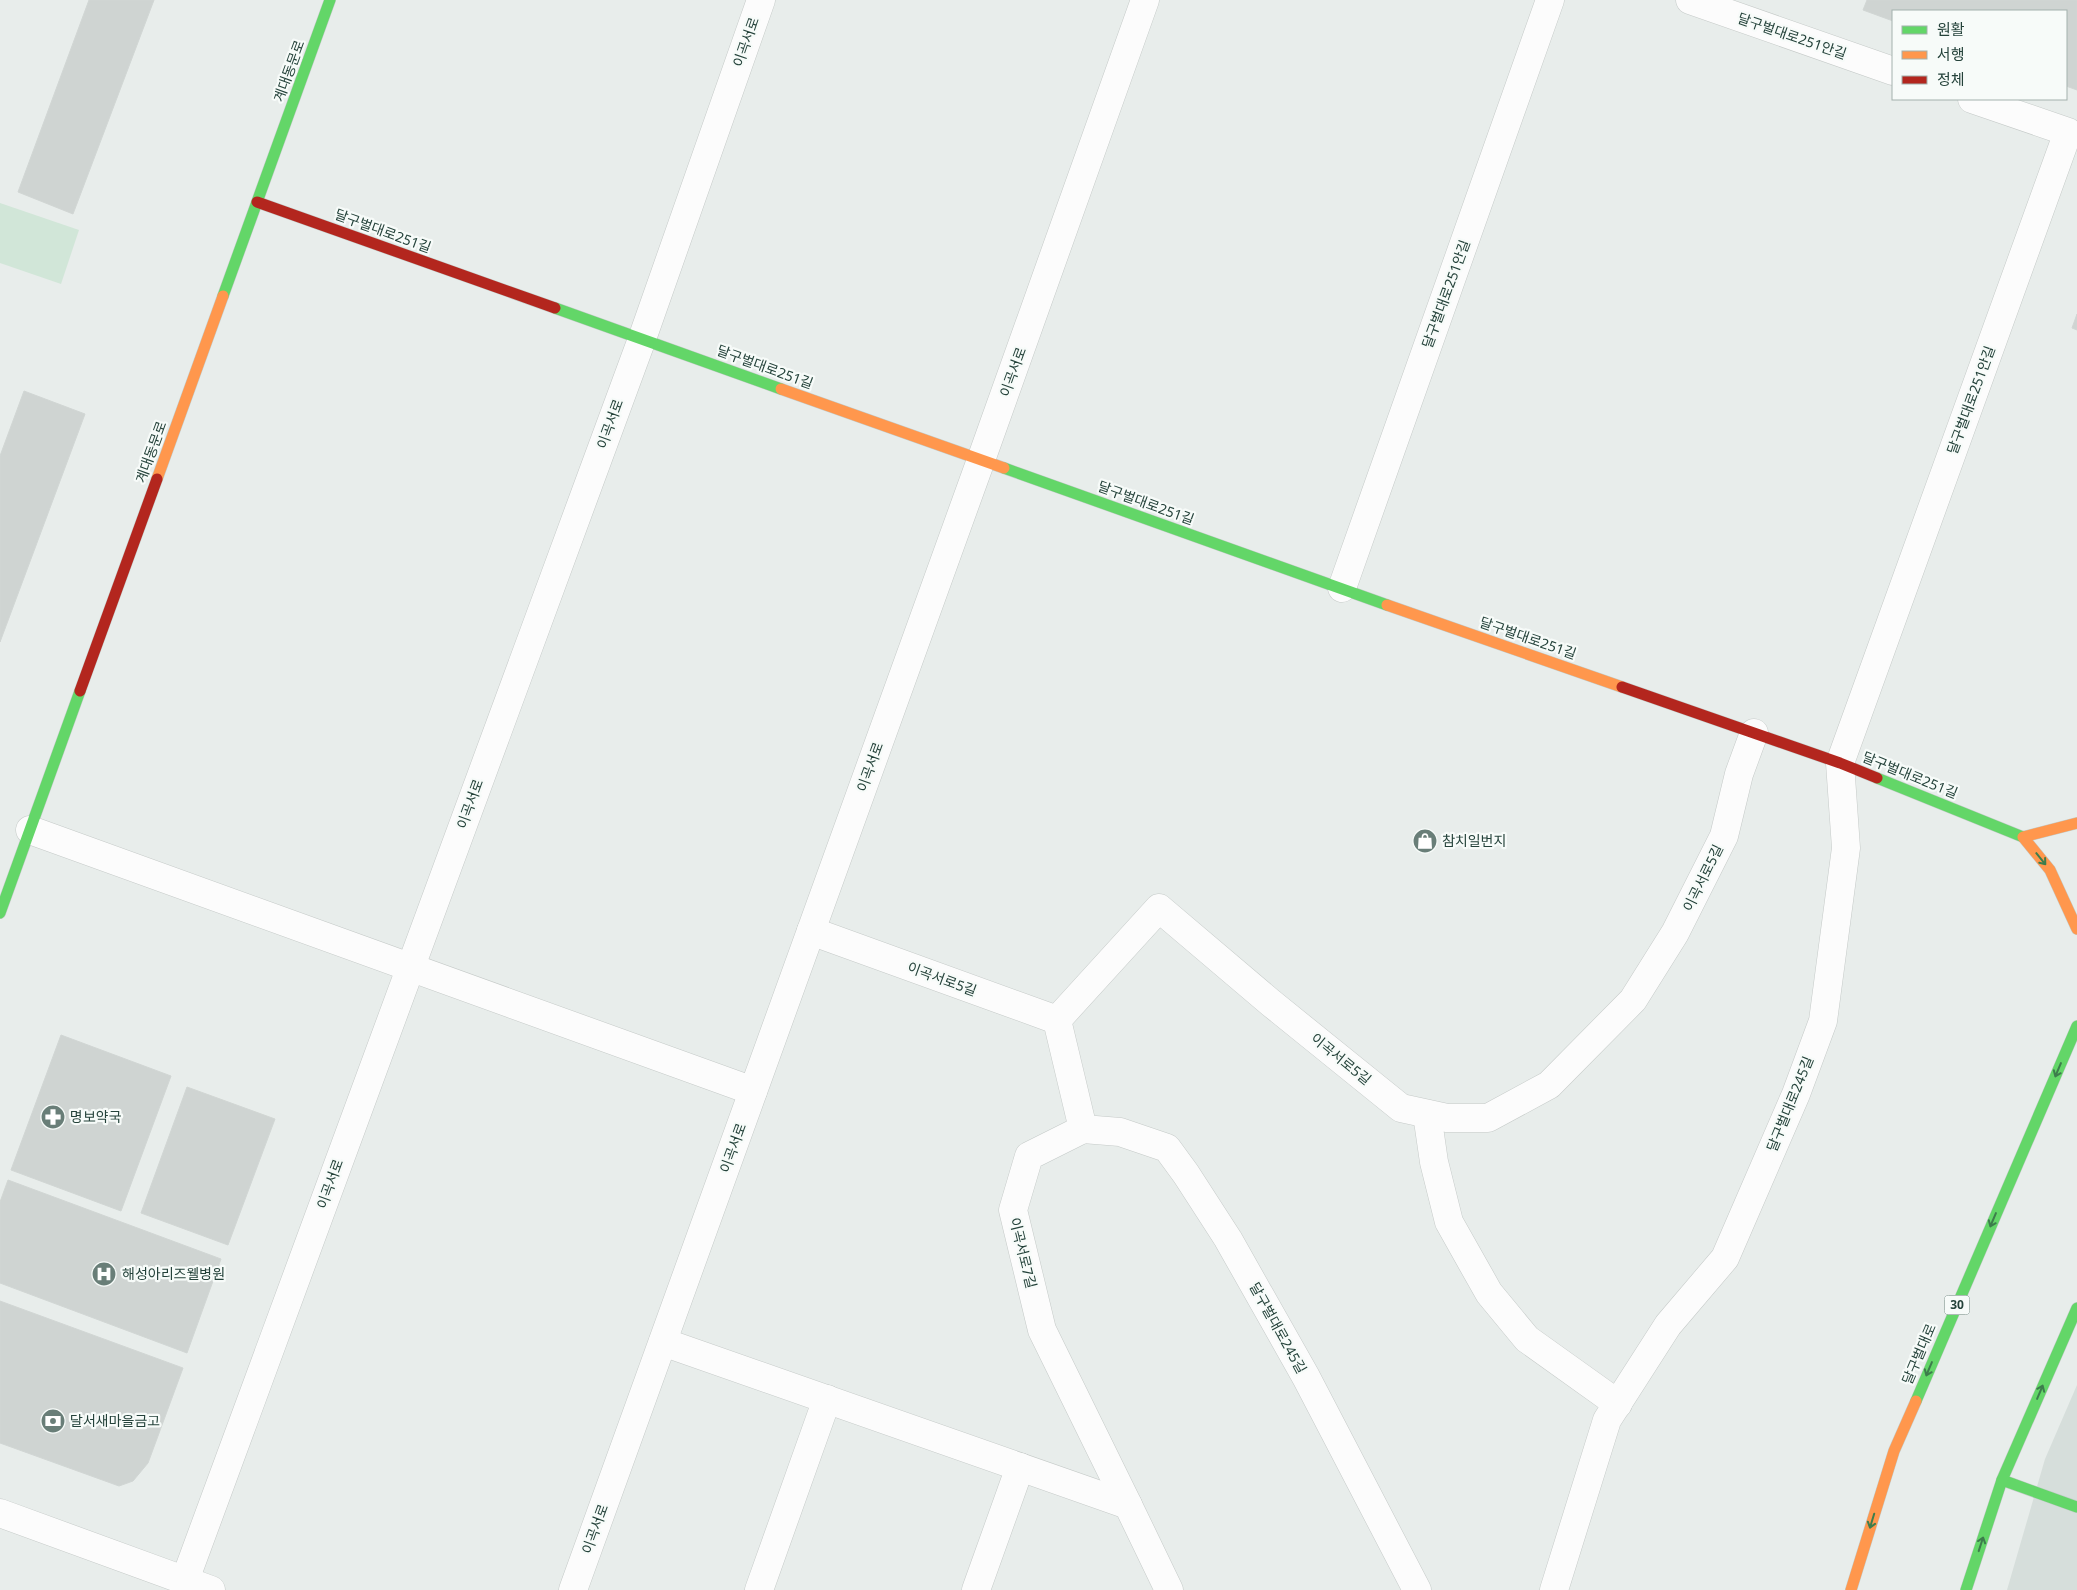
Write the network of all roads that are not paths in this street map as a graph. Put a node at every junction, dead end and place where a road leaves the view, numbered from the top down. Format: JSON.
{"nodes":[{"id":1,"x":330,"y":0,"type":"edge"},
{"id":2,"x":761,"y":0,"type":"edge"},
{"id":3,"x":1145,"y":0,"type":"edge"},
{"id":4,"x":1550,"y":0,"type":"edge"},
{"id":5,"x":1690,"y":0,"type":"edge"},
{"id":6,"x":1892,"y":71,"type":"edge"},
{"id":7,"x":1975,"y":100,"type":"edge"},
{"id":8,"x":257,"y":202,"type":"junction"},
{"id":9,"x":642,"y":339,"type":"junction"},
{"id":10,"x":982,"y":460,"type":"junction"},
{"id":11,"x":1342,"y":588,"type":"junction"},
{"id":12,"x":1754,"y":733,"type":"junction"},
{"id":13,"x":1840,"y":763,"type":"junction"},
{"id":14,"x":2077,"y":823,"type":"edge"},
{"id":15,"x":30,"y":830,"type":"junction"},
{"id":16,"x":2023,"y":837,"type":"junction"},
{"id":17,"x":0,"y":913,"type":"edge"},
{"id":18,"x":2077,"y":930,"type":"edge"},
{"id":19,"x":811,"y":931,"type":"junction"},
{"id":20,"x":410,"y":968,"type":"junction"},
{"id":21,"x":1057,"y":1020,"type":"junction"},
{"id":22,"x":2077,"y":1026,"type":"edge"},
{"id":23,"x":753,"y":1091,"type":"junction"},
{"id":24,"x":1427,"y":1114,"type":"junction"},
{"id":25,"x":1083,"y":1129,"type":"junction"},
{"id":26,"x":2077,"y":1308,"type":"edge"},
{"id":27,"x":663,"y":1342,"type":"junction"},
{"id":28,"x":827,"y":1399,"type":"junction"},
{"id":29,"x":1618,"y":1404,"type":"junction"},
{"id":30,"x":1020,"y":1467,"type":"junction"},
{"id":31,"x":2002,"y":1480,"type":"junction"},
{"id":32,"x":1128,"y":1505,"type":"junction"},
{"id":33,"x":2077,"y":1507,"type":"edge"},
{"id":34,"x":0,"y":1513,"type":"edge"},
{"id":35,"x":185,"y":1580,"type":"junction"},
{"id":36,"x":211,"y":1590,"type":"edge"},
{"id":37,"x":573,"y":1590,"type":"edge"},
{"id":38,"x":759,"y":1590,"type":"edge"},
{"id":39,"x":976,"y":1590,"type":"edge"},
{"id":40,"x":1169,"y":1590,"type":"edge"},
{"id":41,"x":1417,"y":1590,"type":"edge"},
{"id":42,"x":1554,"y":1590,"type":"edge"},
{"id":43,"x":1851,"y":1590,"type":"edge"},
{"id":44,"x":1966,"y":1590,"type":"edge"}],
"edges":[{"from":1,"to":8,"type":"street","name":"계대동문로"},
{"from":2,"to":9,"type":"street","name":"이곡서로"},
{"from":3,"to":10,"type":"street","name":"이곡서로"},
{"from":4,"to":11,"type":"street","name":"달구벌대로251안길"},
{"from":5,"to":6,"type":"street","name":"달구벌대로251안길"},
{"from":7,"to":13,"type":"street","name":"달구벌대로251안길"},
{"from":8,"to":9,"type":"street","name":"달구벌대로251길"},
{"from":8,"to":15,"type":"street","name":"계대동문로"},
{"from":9,"to":10,"type":"street","name":"달구벌대로251길"},
{"from":9,"to":20,"type":"street","name":"이곡서로"},
{"from":10,"to":11,"type":"street","name":"달구벌대로251길"},
{"from":10,"to":19,"type":"street","name":"이곡서로"},
{"from":11,"to":12,"type":"street","name":"달구벌대로251길"},
{"from":12,"to":13,"type":"street","name":"달구벌대로251길"},
{"from":12,"to":24,"type":"street","name":"이곡서로5길"},
{"from":13,"to":16,"type":"street","name":"달구벌대로251길"},
{"from":13,"to":29,"type":"street","name":"달구벌대로245길"},
{"from":14,"to":16,"type":"street"},
{"from":15,"to":17,"type":"street","name":"계대동문로"},
{"from":15,"to":20,"type":"street"},
{"from":16,"to":18,"type":"street","one_way":true},
{"from":19,"to":21,"type":"street","name":"이곡서로5길"},
{"from":19,"to":23,"type":"street","name":"이곡서로"},
{"from":20,"to":23,"type":"street"},
{"from":20,"to":35,"type":"street","name":"이곡서로"},
{"from":21,"to":24,"type":"street","name":"이곡서로5길"},
{"from":21,"to":25,"type":"street"},
{"from":22,"to":43,"type":"street","name":"달구벌대로","number":"30","one_way":true},
{"from":23,"to":27,"type":"street","name":"이곡서로"},
{"from":24,"to":29,"type":"street"},
{"from":25,"to":32,"type":"street","name":"이곡서로7길"},
{"from":25,"to":41,"type":"street","name":"달구벌대로245길"},
{"from":31,"to":26,"type":"street","one_way":true},
{"from":27,"to":28,"type":"street"},
{"from":27,"to":37,"type":"street","name":"이곡서로"},
{"from":28,"to":30,"type":"street"},
{"from":28,"to":38,"type":"street"},
{"from":29,"to":42,"type":"street","name":"달구벌대로245길"},
{"from":30,"to":32,"type":"street"},
{"from":30,"to":39,"type":"street"},
{"from":31,"to":33,"type":"street"},
{"from":44,"to":31,"type":"street","one_way":true},
{"from":32,"to":40,"type":"street","name":"이곡서로7길"},
{"from":34,"to":35,"type":"street"},
{"from":35,"to":36,"type":"street"}]}
